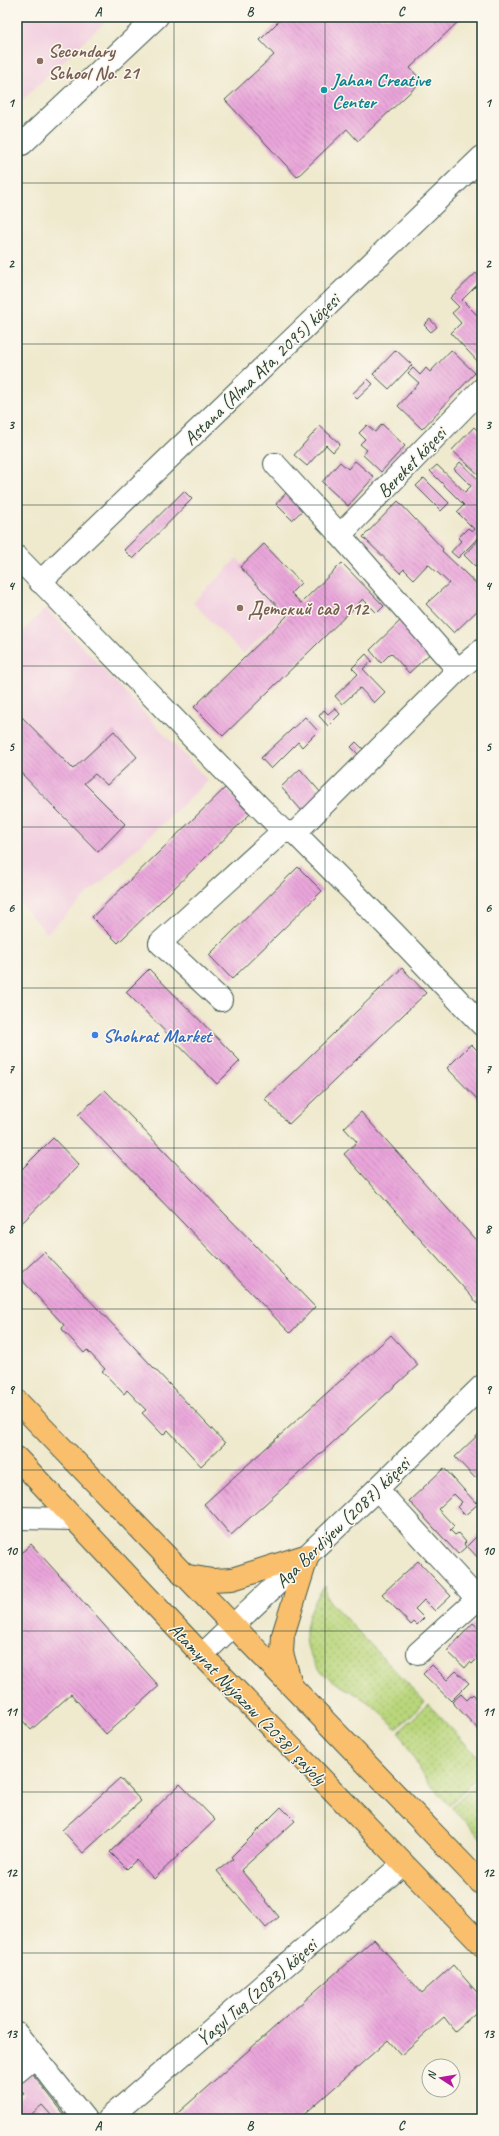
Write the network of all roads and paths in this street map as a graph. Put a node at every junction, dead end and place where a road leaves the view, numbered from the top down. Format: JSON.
{"nodes":[{"id":1,"x":156,"y":17,"type":"edge"},
{"id":2,"x":22,"y":144,"type":"dead end"},
{"id":3,"x":482,"y":157,"type":"edge"},
{"id":4,"x":482,"y":389,"type":"edge"},
{"id":5,"x":275,"y":464,"type":"dead end"},
{"id":6,"x":340,"y":535,"type":"junction"},
{"id":7,"x":17,"y":557,"type":"edge"},
{"id":8,"x":40,"y":582,"type":"junction"},
{"id":9,"x":482,"y":650,"type":"edge"},
{"id":10,"x":458,"y":670,"type":"junction"},
{"id":11,"x":289,"y":832,"type":"junction"},
{"id":12,"x":221,"y":1000,"type":"dead end"},
{"id":13,"x":482,"y":1025,"type":"edge"},
{"id":14,"x":482,"y":1386,"type":"edge"},
{"id":15,"x":17,"y":1401,"type":"edge"},
{"id":16,"x":17,"y":1458,"type":"edge"},
{"id":17,"x":377,"y":1489,"type":"junction"},
{"id":18,"x":17,"y":1518,"type":"edge"},
{"id":19,"x":74,"y":1519,"type":"junction"},
{"id":20,"x":308,"y":1555,"type":"junction"},
{"id":21,"x":183,"y":1575,"type":"junction"},
{"id":22,"x":481,"y":1599,"type":"edge"},
{"id":23,"x":232,"y":1626,"type":"junction"},
{"id":24,"x":418,"y":1653,"type":"dead end"},
{"id":25,"x":202,"y":1655,"type":"junction"},
{"id":26,"x":292,"y":1688,"type":"junction"},
{"id":27,"x":403,"y":1864,"type":"junction"},
{"id":28,"x":482,"y":1884,"type":"edge"},
{"id":29,"x":482,"y":1945,"type":"edge"},
{"id":30,"x":17,"y":2034,"type":"edge"},
{"id":31,"x":35,"y":2057,"type":"junction"},
{"id":32,"x":17,"y":2072,"type":"edge"},
{"id":33,"x":85,"y":2119,"type":"edge"},
{"id":34,"x":108,"y":2119,"type":"edge"}],
"edges":[{"from":1,"to":2,"type":"street"},
{"from":3,"to":8,"type":"street","name":"Astana (Alma Ata, 2095) köçesi"},
{"from":4,"to":6,"type":"street","name":"Bereket köçesi"},
{"from":5,"to":6,"type":"street"},
{"from":6,"to":10,"type":"street"},
{"from":7,"to":8,"type":"street"},
{"from":8,"to":11,"type":"street"},
{"from":9,"to":10,"type":"street"},
{"from":10,"to":11,"type":"street"},
{"from":11,"to":12,"type":"street"},
{"from":11,"to":13,"type":"street"},
{"from":14,"to":17,"type":"street","name":"Aga Berdiýew (2087) köçesi"},
{"from":15,"to":21,"type":"main road"},
{"from":16,"to":19,"type":"main road","name":"Atamyrat Nyýazow (2038) şaýoly"},
{"from":17,"to":20,"type":"street","name":"Aga Berdiýew (2087) köçesi"},
{"from":17,"to":22,"type":"street"},
{"from":18,"to":19,"type":"street"},
{"from":19,"to":25,"type":"main road","name":"Atamyrat Nyýazow (2038) şaýoly"},
{"from":20,"to":21,"type":"main road"},
{"from":20,"to":23,"type":"street","name":"Aga Berdiýew (2087) köçesi"},
{"from":20,"to":26,"type":"main road"},
{"from":21,"to":23,"type":"main road"},
{"from":22,"to":24,"type":"street"},
{"from":23,"to":25,"type":"street","name":"Aga Berdiýew (2087) köçesi"},
{"from":23,"to":26,"type":"main road"},
{"from":25,"to":27,"type":"main road","name":"Atamyrat Nyýazow (2038) şaýoly"},
{"from":26,"to":28,"type":"main road"},
{"from":27,"to":29,"type":"main road","name":"Atamyrat Nyýazow (2038) şaýoly"},
{"from":27,"to":34,"type":"street","name":"Ýaşyl Tug (2083) köçesi"},
{"from":30,"to":31,"type":"street"},
{"from":31,"to":32,"type":"street"},
{"from":31,"to":33,"type":"street"}]}
